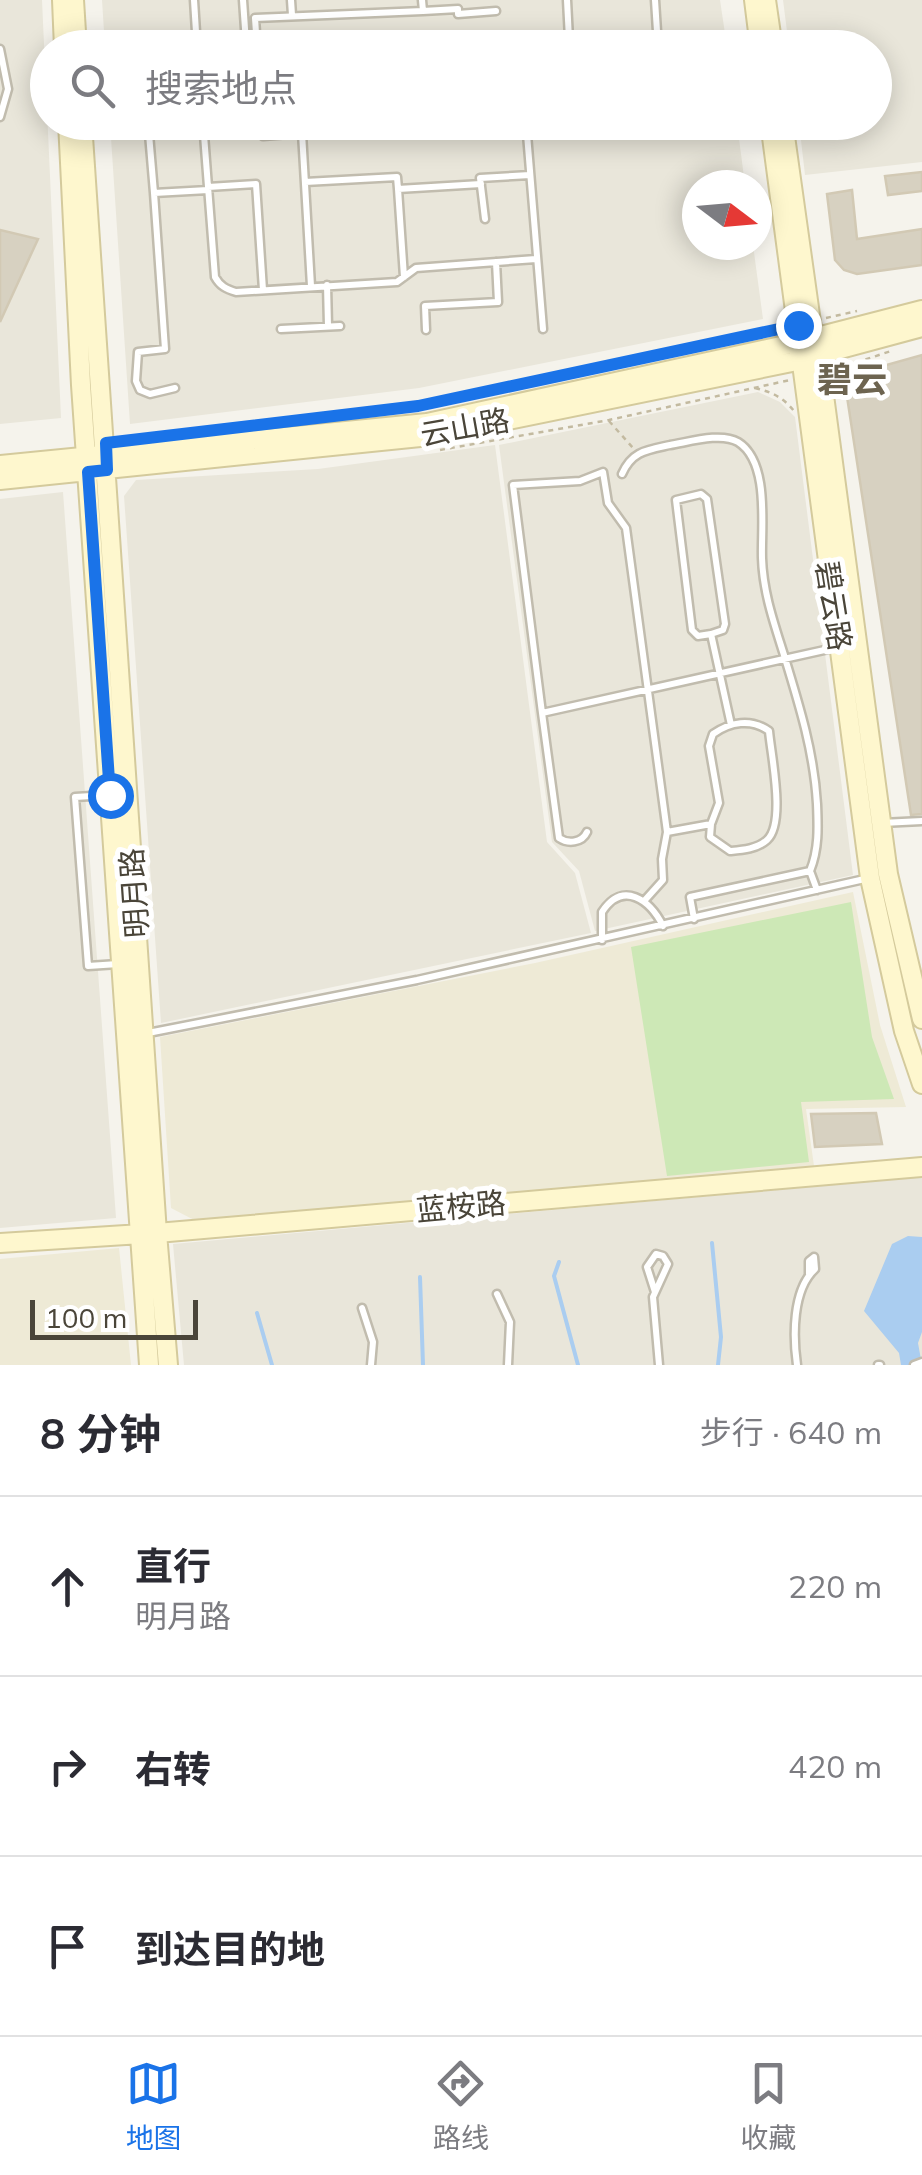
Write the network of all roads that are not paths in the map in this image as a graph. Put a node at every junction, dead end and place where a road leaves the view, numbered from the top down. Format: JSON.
{"nodes":[{"id":1,"x":62,"y":0,"type":"edge"},
{"id":2,"x":74,"y":0,"type":"edge"},
{"id":3,"x":194,"y":0,"type":"edge"},
{"id":4,"x":243,"y":0,"type":"edge"},
{"id":5,"x":291,"y":0,"type":"edge"},
{"id":6,"x":338,"y":0,"type":"edge"},
{"id":7,"x":422,"y":0,"type":"edge"},
{"id":8,"x":567,"y":0,"type":"edge"},
{"id":9,"x":655,"y":0,"type":"edge"},
{"id":10,"x":754,"y":0,"type":"edge"},
{"id":11,"x":766,"y":0,"type":"edge"},
{"id":12,"x":423,"y":11,"type":"junction"},
{"id":13,"x":496,"y":11,"type":"dead end"},
{"id":14,"x":339,"y":12,"type":"junction"},
{"id":15,"x":292,"y":15,"type":"junction"},
{"id":16,"x":63,"y":30,"type":"edge"},
{"id":17,"x":76,"y":30,"type":"edge"},
{"id":18,"x":196,"y":30,"type":"edge"},
{"id":19,"x":245,"y":30,"type":"edge"},
{"id":20,"x":256,"y":30,"type":"edge"},
{"id":21,"x":569,"y":30,"type":"edge"},
{"id":22,"x":657,"y":30,"type":"edge"},
{"id":23,"x":758,"y":30,"type":"edge"},
{"id":24,"x":770,"y":30,"type":"edge"},
{"id":25,"x":0,"y":49,"type":"edge"},
{"id":26,"x":0,"y":117,"type":"edge"},
{"id":27,"x":70,"y":140,"type":"edge"},
{"id":28,"x":83,"y":140,"type":"edge"},
{"id":29,"x":150,"y":140,"type":"edge"},
{"id":30,"x":204,"y":140,"type":"edge"},
{"id":31,"x":302,"y":140,"type":"edge"},
{"id":32,"x":527,"y":140,"type":"edge"},
{"id":33,"x":773,"y":140,"type":"edge"},
{"id":34,"x":785,"y":140,"type":"edge"},
{"id":35,"x":530,"y":175,"type":"junction"},
{"id":36,"x":305,"y":182,"type":"junction"},
{"id":37,"x":481,"y":184,"type":"junction"},
{"id":38,"x":208,"y":188,"type":"junction"},
{"id":39,"x":398,"y":189,"type":"junction"},
{"id":40,"x":154,"y":193,"type":"junction"},
{"id":41,"x":484,"y":219,"type":"dead end"},
{"id":42,"x":536,"y":259,"type":"junction"},
{"id":43,"x":496,"y":262,"type":"junction"},
{"id":44,"x":404,"y":278,"type":"junction"},
{"id":45,"x":327,"y":285,"type":"junction"},
{"id":46,"x":310,"y":286,"type":"junction"},
{"id":47,"x":262,"y":290,"type":"junction"},
{"id":48,"x":922,"y":310,"type":"edge"},
{"id":49,"x":328,"y":326,"type":"junction"},
{"id":50,"x":340,"y":326,"type":"dead end"},
{"id":51,"x":922,"y":327,"type":"edge"},
{"id":52,"x":281,"y":329,"type":"dead end"},
{"id":53,"x":542,"y":329,"type":"dead end"},
{"id":54,"x":426,"y":330,"type":"dead end"},
{"id":55,"x":806,"y":340,"type":"junction"},
{"id":56,"x":174,"y":388,"type":"dead end"},
{"id":57,"x":97,"y":464,"type":"junction"},
{"id":58,"x":0,"y":465,"type":"edge"},
{"id":59,"x":622,"y":474,"type":"dead end"},
{"id":60,"x":0,"y":480,"type":"edge"},
{"id":61,"x":711,"y":634,"type":"junction"},
{"id":62,"x":840,"y":646,"type":"junction"},
{"id":63,"x":786,"y":659,"type":"junction"},
{"id":64,"x":717,"y":674,"type":"junction"},
{"id":65,"x":647,"y":690,"type":"junction"},
{"id":66,"x":542,"y":713,"type":"junction"},
{"id":67,"x":731,"y":725,"type":"junction"},
{"id":68,"x":110,"y":795,"type":"junction"},
{"id":69,"x":922,"y":820,"type":"edge"},
{"id":70,"x":881,"y":823,"type":"junction"},
{"id":71,"x":711,"y":824,"type":"junction"},
{"id":72,"x":587,"y":832,"type":"dead end"},
{"id":73,"x":666,"y":832,"type":"junction"},
{"id":74,"x":810,"y":871,"type":"junction"},
{"id":75,"x":870,"y":878,"type":"junction"},
{"id":76,"x":817,"y":890,"type":"junction"},
{"id":77,"x":645,"y":900,"type":"junction"},
{"id":78,"x":694,"y":919,"type":"junction"},
{"id":79,"x":663,"y":926,"type":"junction"},
{"id":80,"x":602,"y":940,"type":"junction"},
{"id":81,"x":121,"y":964,"type":"junction"},
{"id":82,"x":922,"y":1018,"type":"edge"},
{"id":83,"x":144,"y":1034,"type":"junction"},
{"id":84,"x":922,"y":1084,"type":"edge"},
{"id":85,"x":922,"y":1167,"type":"edge"},
{"id":86,"x":148,"y":1233,"type":"junction"},
{"id":87,"x":0,"y":1243,"type":"edge"},
{"id":88,"x":809,"y":1274,"type":"dead end"},
{"id":89,"x":655,"y":1292,"type":"junction"},
{"id":90,"x":497,"y":1294,"type":"dead end"},
{"id":91,"x":362,"y":1308,"type":"dead end"},
{"id":92,"x":922,"y":1362,"type":"edge"},
{"id":93,"x":148,"y":1365,"type":"edge"},
{"id":94,"x":168,"y":1365,"type":"edge"},
{"id":95,"x":372,"y":1365,"type":"edge"},
{"id":96,"x":508,"y":1365,"type":"edge"},
{"id":97,"x":658,"y":1365,"type":"edge"},
{"id":98,"x":798,"y":1365,"type":"edge"},
{"id":99,"x":914,"y":1365,"type":"edge"}],
"edges":[{"from":1,"to":16,"type":"street"},
{"from":2,"to":17,"type":"street"},
{"from":3,"to":18,"type":"lane"},
{"from":4,"to":19,"type":"lane"},
{"from":5,"to":15,"type":"lane"},
{"from":6,"to":14,"type":"lane"},
{"from":7,"to":12,"type":"lane"},
{"from":8,"to":21,"type":"lane"},
{"from":9,"to":22,"type":"lane"},
{"from":10,"to":23,"type":"street"},
{"from":11,"to":24,"type":"street"},
{"from":12,"to":13,"type":"lane"},
{"from":12,"to":14,"type":"lane"},
{"from":14,"to":15,"type":"lane"},
{"from":15,"to":20,"type":"lane"},
{"from":25,"to":26,"type":"lane"},
{"from":27,"to":57,"type":"street","name":"明月路"},
{"from":28,"to":57,"type":"street","name":"明月路"},
{"from":29,"to":40,"type":"lane"},
{"from":30,"to":38,"type":"lane"},
{"from":31,"to":36,"type":"lane"},
{"from":32,"to":35,"type":"lane"},
{"from":33,"to":55,"type":"street","name":"碧云路"},
{"from":34,"to":55,"type":"street","name":"碧云路"},
{"from":35,"to":37,"type":"lane"},
{"from":35,"to":42,"type":"lane"},
{"from":36,"to":39,"type":"lane"},
{"from":36,"to":46,"type":"lane"},
{"from":37,"to":39,"type":"lane"},
{"from":37,"to":41,"type":"lane"},
{"from":38,"to":40,"type":"lane"},
{"from":38,"to":47,"type":"lane"},
{"from":38,"to":47,"type":"lane"},
{"from":39,"to":44,"type":"lane"},
{"from":40,"to":56,"type":"lane"},
{"from":42,"to":43,"type":"lane"},
{"from":42,"to":53,"type":"lane"},
{"from":43,"to":44,"type":"lane"},
{"from":43,"to":54,"type":"lane"},
{"from":44,"to":45,"type":"lane"},
{"from":45,"to":46,"type":"lane"},
{"from":45,"to":49,"type":"lane"},
{"from":46,"to":47,"type":"lane"},
{"from":48,"to":55,"type":"street","name":"云山路"},
{"from":49,"to":50,"type":"lane"},
{"from":49,"to":52,"type":"lane"},
{"from":51,"to":55,"type":"street","name":"云山路"},
{"from":55,"to":57,"type":"street","name":"云山路"},
{"from":55,"to":62,"type":"street","name":"碧云路"},
{"from":55,"to":70,"type":"street","name":"碧云路"},
{"from":57,"to":58,"type":"street","name":"云山路"},
{"from":57,"to":60,"type":"street","name":"云山路"},
{"from":57,"to":68,"type":"street","name":"明月路"},
{"from":57,"to":83,"type":"street","name":"明月路"},
{"from":59,"to":63,"type":"lane"},
{"from":61,"to":61,"type":"lane"},
{"from":61,"to":64,"type":"lane"},
{"from":62,"to":63,"type":"lane"},
{"from":62,"to":75,"type":"street","name":"碧云路"},
{"from":63,"to":64,"type":"lane"},
{"from":63,"to":74,"type":"lane"},
{"from":64,"to":65,"type":"lane"},
{"from":64,"to":67,"type":"lane"},
{"from":65,"to":66,"type":"lane"},
{"from":65,"to":66,"type":"lane"},
{"from":65,"to":73,"type":"lane"},
{"from":66,"to":72,"type":"lane"},
{"from":67,"to":71,"type":"lane"},
{"from":67,"to":71,"type":"lane"},
{"from":68,"to":81,"type":"street","name":"明月路"},
{"from":68,"to":81,"type":"lane"},
{"from":69,"to":70,"type":"lane"},
{"from":70,"to":82,"type":"street","name":"碧云路"},
{"from":71,"to":73,"type":"lane"},
{"from":73,"to":77,"type":"lane"},
{"from":74,"to":76,"type":"lane"},
{"from":74,"to":78,"type":"lane"},
{"from":75,"to":76,"type":"lane"},
{"from":75,"to":84,"type":"street","name":"碧云路"},
{"from":76,"to":78,"type":"lane"},
{"from":77,"to":79,"type":"lane"},
{"from":77,"to":80,"type":"lane"},
{"from":78,"to":79,"type":"lane"},
{"from":79,"to":80,"type":"lane"},
{"from":80,"to":83,"type":"lane"},
{"from":81,"to":86,"type":"street","name":"明月路"},
{"from":83,"to":86,"type":"street","name":"明月路"},
{"from":85,"to":86,"type":"street","name":"蓝桉路"},
{"from":86,"to":87,"type":"street","name":"蓝桉路"},
{"from":86,"to":93,"type":"street","name":"明月路"},
{"from":86,"to":94,"type":"street","name":"明月路"},
{"from":88,"to":98,"type":"lane"},
{"from":89,"to":89,"type":"lane"},
{"from":89,"to":97,"type":"lane"},
{"from":90,"to":96,"type":"lane"},
{"from":91,"to":95,"type":"lane"},
{"from":92,"to":99,"type":"lane"}]}
